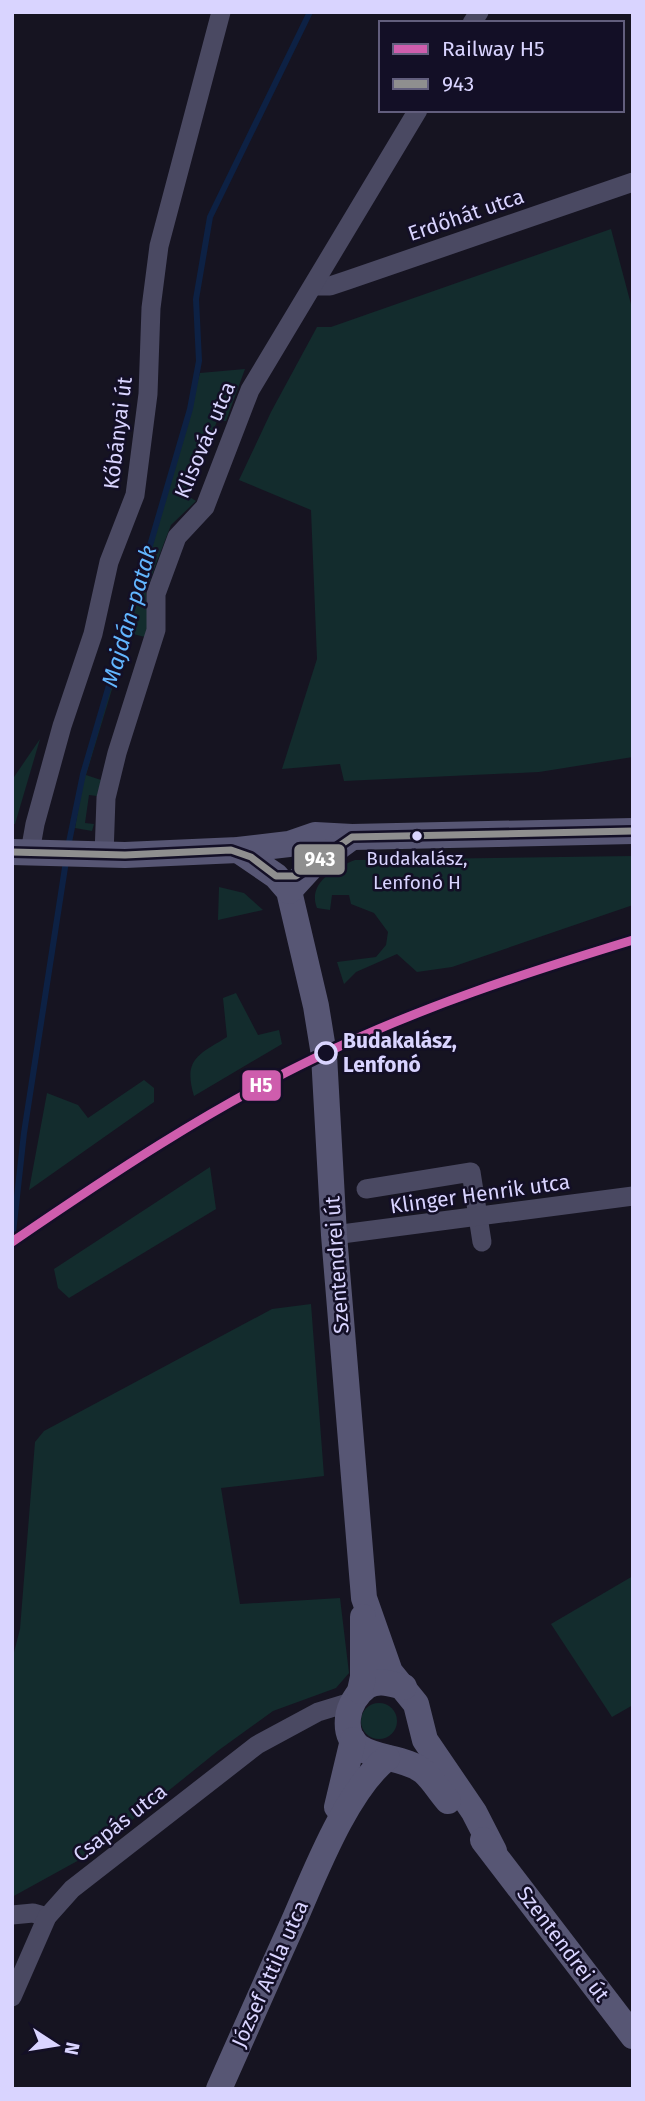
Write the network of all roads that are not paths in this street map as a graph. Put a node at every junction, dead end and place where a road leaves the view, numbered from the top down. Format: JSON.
{"nodes":[{"id":1,"x":221,"y":12,"type":"edge"},
{"id":2,"x":417,"y":112,"type":"edge"},
{"id":3,"x":633,"y":182,"type":"edge"},
{"id":4,"x":314,"y":286,"type":"junction"},
{"id":5,"x":633,"y":831,"type":"edge"},
{"id":6,"x":352,"y":837,"type":"junction"},
{"id":7,"x":289,"y":844,"type":"junction"},
{"id":8,"x":238,"y":850,"type":"junction"},
{"id":9,"x":30,"y":852,"type":"edge"},
{"id":10,"x":95,"y":854,"type":"junction"},
{"id":11,"x":282,"y":883,"type":"junction"},
{"id":12,"x":366,"y":1189,"type":"dead end"},
{"id":13,"x":633,"y":1196,"type":"edge"},
{"id":14,"x":478,"y":1217,"type":"junction"},
{"id":15,"x":334,"y":1235,"type":"junction"},
{"id":16,"x":482,"y":1242,"type":"dead end"},
{"id":17,"x":363,"y":1598,"type":"junction"},
{"id":18,"x":404,"y":1687,"type":"junction"},
{"id":19,"x":357,"y":1696,"type":"junction"},
{"id":20,"x":420,"y":1721,"type":"junction"},
{"id":21,"x":300,"y":1723,"type":"junction"},
{"id":22,"x":351,"y":1736,"type":"junction"},
{"id":23,"x":391,"y":1757,"type":"junction"},
{"id":24,"x":494,"y":1851,"type":"junction"},
{"id":25,"x":321,"y":1859,"type":"junction"},
{"id":26,"x":12,"y":1915,"type":"edge"},
{"id":27,"x":47,"y":1917,"type":"junction"},
{"id":28,"x":12,"y":1997,"type":"edge"},
{"id":29,"x":633,"y":2036,"type":"edge"},
{"id":30,"x":219,"y":2089,"type":"edge"}],
"edges":[{"from":1,"to":9,"type":"street","name":"Kőbányai út"},
{"from":2,"to":4,"type":"street","name":"Klisovác utca"},
{"from":3,"to":4,"type":"street","name":"Erdőhát utca"},
{"from":4,"to":10,"type":"street","name":"Klisovác utca"},
{"from":5,"to":6,"type":"main road"},
{"from":6,"to":7,"type":"main road"},
{"from":6,"to":11,"type":"main road"},
{"from":7,"to":8,"type":"main road"},
{"from":7,"to":11,"type":"main road"},
{"from":8,"to":10,"type":"main road"},
{"from":8,"to":11,"type":"main road"},
{"from":9,"to":10,"type":"main road"},
{"from":11,"to":15,"type":"main road","name":"Szentendrei út"},
{"from":12,"to":14,"type":"street"},
{"from":13,"to":14,"type":"street","name":"Klinger Henrik utca"},
{"from":14,"to":15,"type":"street","name":"Klinger Henrik utca"},
{"from":14,"to":16,"type":"street"},
{"from":15,"to":17,"type":"main road","name":"Szentendrei út"},
{"from":17,"to":18,"type":"main road","name":"Szentendrei út"},
{"from":17,"to":19,"type":"main road"},
{"from":18,"to":19,"type":"main road"},
{"from":18,"to":20,"type":"main road"},
{"from":19,"to":21,"type":"street","name":"Csapás utca"},
{"from":19,"to":22,"type":"main road"},
{"from":20,"to":23,"type":"main road"},
{"from":20,"to":24,"type":"main road"},
{"from":21,"to":22,"type":"street"},
{"from":21,"to":27,"type":"street","name":"Csapás utca"},
{"from":22,"to":23,"type":"main road"},
{"from":22,"to":25,"type":"main road"},
{"from":23,"to":24,"type":"main road"},
{"from":23,"to":25,"type":"main road"},
{"from":24,"to":29,"type":"main road","name":"Szentendrei út"},
{"from":25,"to":30,"type":"main road","name":"József Attila utca"},
{"from":26,"to":27,"type":"street"},
{"from":27,"to":28,"type":"street","name":"Csapás utca"}]}
